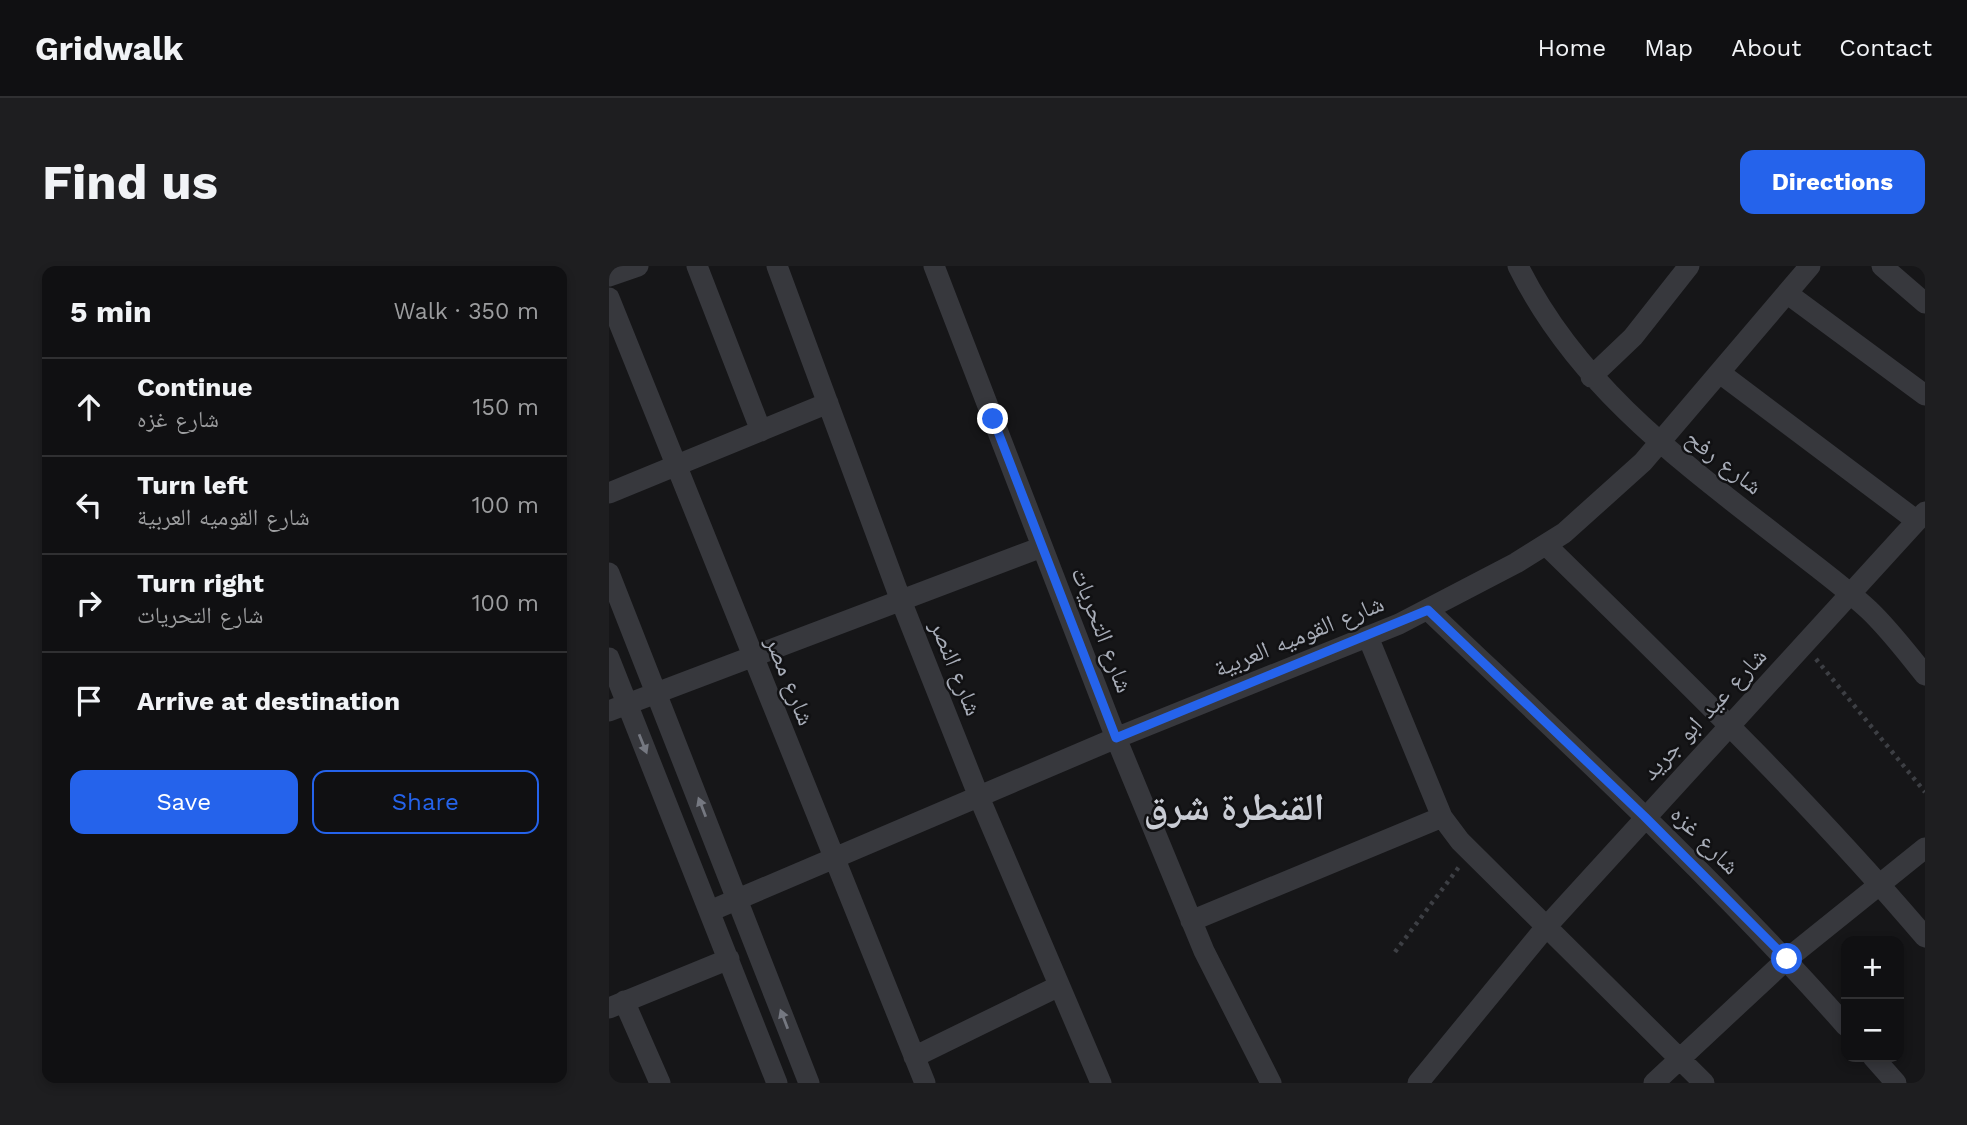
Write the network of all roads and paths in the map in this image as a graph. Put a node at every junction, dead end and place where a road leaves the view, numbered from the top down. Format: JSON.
{"nodes":[{"id":1,"x":638,"y":266,"type":"edge"},
{"id":2,"x":697,"y":266,"type":"edge"},
{"id":3,"x":777,"y":266,"type":"edge"},
{"id":4,"x":934,"y":266,"type":"edge"},
{"id":5,"x":1518,"y":266,"type":"edge"},
{"id":6,"x":1689,"y":266,"type":"edge"},
{"id":7,"x":1810,"y":266,"type":"edge"},
{"id":8,"x":1882,"y":266,"type":"edge"},
{"id":9,"x":609,"y":276,"type":"edge"},
{"id":10,"x":1788,"y":294,"type":"junction"},
{"id":11,"x":609,"y":298,"type":"edge"},
{"id":12,"x":1925,"y":303,"type":"edge"},
{"id":13,"x":1720,"y":373,"type":"junction"},
{"id":14,"x":1591,"y":377,"type":"junction"},
{"id":15,"x":1925,"y":394,"type":"edge"},
{"id":16,"x":828,"y":403,"type":"junction"},
{"id":17,"x":761,"y":430,"type":"junction"},
{"id":18,"x":1659,"y":444,"type":"junction"},
{"id":19,"x":677,"y":465,"type":"junction"},
{"id":20,"x":609,"y":493,"type":"edge"},
{"id":21,"x":1921,"y":517,"type":"edge"},
{"id":22,"x":1546,"y":545,"type":"junction"},
{"id":23,"x":1042,"y":547,"type":"junction"},
{"id":24,"x":609,"y":573,"type":"edge"},
{"id":25,"x":1851,"y":594,"type":"junction"},
{"id":26,"x":900,"y":598,"type":"junction"},
{"id":27,"x":1428,"y":610,"type":"junction"},
{"id":28,"x":1367,"y":637,"type":"junction"},
{"id":29,"x":1804,"y":644,"type":"junction"},
{"id":30,"x":751,"y":657,"type":"junction"},
{"id":31,"x":609,"y":658,"type":"edge"},
{"id":32,"x":1925,"y":675,"type":"edge"},
{"id":33,"x":657,"y":692,"type":"junction"},
{"id":34,"x":618,"y":707,"type":"edge"},
{"id":35,"x":1730,"y":725,"type":"junction"},
{"id":36,"x":1116,"y":738,"type":"junction"},
{"id":37,"x":1925,"y":792,"type":"edge"},
{"id":38,"x":979,"y":797,"type":"junction"},
{"id":39,"x":1442,"y":817,"type":"junction"},
{"id":40,"x":1645,"y":817,"type":"junction"},
{"id":41,"x":1925,"y":848,"type":"edge"},
{"id":42,"x":1471,"y":853,"type":"junction"},
{"id":43,"x":834,"y":860,"type":"junction"},
{"id":44,"x":1880,"y":884,"type":"junction"},
{"id":45,"x":738,"y":900,"type":"junction"},
{"id":46,"x":710,"y":911,"type":"junction"},
{"id":47,"x":1191,"y":921,"type":"junction"},
{"id":48,"x":1546,"y":927,"type":"junction"},
{"id":49,"x":1925,"y":937,"type":"edge"},
{"id":50,"x":1395,"y":953,"type":"dead end"},
{"id":51,"x":729,"y":959,"type":"junction"},
{"id":52,"x":1787,"y":959,"type":"junction"},
{"id":53,"x":1059,"y":986,"type":"junction"},
{"id":54,"x":617,"y":1005,"type":"edge"},
{"id":55,"x":1841,"y":1020,"type":"edge"},
{"id":56,"x":914,"y":1056,"type":"junction"},
{"id":57,"x":1679,"y":1059,"type":"junction"},
{"id":58,"x":1877,"y":1062,"type":"edge"},
{"id":59,"x":660,"y":1083,"type":"edge"},
{"id":60,"x":776,"y":1083,"type":"edge"},
{"id":61,"x":809,"y":1083,"type":"edge"},
{"id":62,"x":925,"y":1083,"type":"edge"},
{"id":63,"x":1101,"y":1083,"type":"edge"},
{"id":64,"x":1271,"y":1083,"type":"edge"},
{"id":65,"x":1418,"y":1083,"type":"edge"},
{"id":66,"x":1654,"y":1083,"type":"edge"},
{"id":67,"x":1704,"y":1083,"type":"edge"},
{"id":68,"x":1896,"y":1083,"type":"edge"}],
"edges":[{"from":1,"to":9,"type":"street"},
{"from":2,"to":17,"type":"street"},
{"from":3,"to":16,"type":"street","name":"شارع النصر"},
{"from":4,"to":23,"type":"street","name":"شارع التحريات"},
{"from":5,"to":14,"type":"street","name":"شارع رفح"},
{"from":6,"to":14,"type":"street"},
{"from":7,"to":10,"type":"street","name":"شارع القوميه العربية"},
{"from":8,"to":12,"type":"street"},
{"from":10,"to":13,"type":"street","name":"شارع القوميه العربية"},
{"from":10,"to":15,"type":"street"},
{"from":11,"to":19,"type":"street","name":"شارع مصر"},
{"from":13,"to":18,"type":"street","name":"شارع القوميه العربية"},
{"from":13,"to":21,"type":"street"},
{"from":14,"to":18,"type":"street","name":"شارع رفح"},
{"from":16,"to":17,"type":"street"},
{"from":16,"to":26,"type":"street","name":"شارع النصر"},
{"from":17,"to":19,"type":"street"},
{"from":18,"to":22,"type":"street","name":"شارع القوميه العربية"},
{"from":18,"to":25,"type":"street","name":"شارع رفح"},
{"from":19,"to":20,"type":"street"},
{"from":19,"to":30,"type":"street","name":"شارع مصر"},
{"from":21,"to":25,"type":"street","name":"شارع عيد ابو جريد"},
{"from":22,"to":27,"type":"street","name":"شارع القوميه العربية"},
{"from":22,"to":35,"type":"street"},
{"from":23,"to":26,"type":"street"},
{"from":23,"to":36,"type":"street","name":"شارع التحريات"},
{"from":24,"to":33,"type":"street"},
{"from":25,"to":29,"type":"street","name":"شارع عيد ابو جريد"},
{"from":25,"to":32,"type":"street","name":"شارع رفح"},
{"from":26,"to":30,"type":"street"},
{"from":26,"to":38,"type":"street","name":"شارع النصر"},
{"from":27,"to":28,"type":"street","name":"شارع القوميه العربية"},
{"from":27,"to":40,"type":"street","name":"شارع غزه"},
{"from":28,"to":36,"type":"street","name":"شارع القوميه العربية"},
{"from":28,"to":39,"type":"street"},
{"from":29,"to":35,"type":"street","name":"شارع عيد ابو جريد"},
{"from":29,"to":37,"type":"path"},
{"from":30,"to":33,"type":"street"},
{"from":30,"to":43,"type":"street","name":"شارع مصر"},
{"from":31,"to":34,"type":"street"},
{"from":33,"to":34,"type":"street"},
{"from":45,"to":33,"type":"street","one_way":true},
{"from":34,"to":46,"type":"street","one_way":true},
{"from":35,"to":40,"type":"street","name":"شارع عيد ابو جريد"},
{"from":35,"to":44,"type":"street"},
{"from":36,"to":38,"type":"street","name":"شارع القوميه العربية"},
{"from":36,"to":47,"type":"street","name":"شارع التحريات"},
{"from":38,"to":43,"type":"street","name":"شارع القوميه العربية"},
{"from":38,"to":53,"type":"street","name":"شارع النصر"},
{"from":39,"to":42,"type":"street"},
{"from":39,"to":47,"type":"street"},
{"from":40,"to":48,"type":"street","name":"شارع عيد ابو جريد"},
{"from":40,"to":52,"type":"street","name":"شارع غزه"},
{"from":41,"to":44,"type":"street"},
{"from":42,"to":48,"type":"street"},
{"from":42,"to":50,"type":"path"},
{"from":43,"to":45,"type":"street","name":"شارع القوميه العربية"},
{"from":43,"to":56,"type":"street","name":"شارع مصر"},
{"from":44,"to":49,"type":"street"},
{"from":44,"to":52,"type":"street"},
{"from":45,"to":46,"type":"street","name":"شارع القوميه العربية"},
{"from":61,"to":45,"type":"street","one_way":true},
{"from":46,"to":51,"type":"street"},
{"from":47,"to":64,"type":"street","name":"شارع التحريات"},
{"from":48,"to":57,"type":"street"},
{"from":48,"to":65,"type":"street","name":"شارع عيد ابو جريد"},
{"from":51,"to":54,"type":"street"},
{"from":51,"to":60,"type":"street"},
{"from":52,"to":55,"type":"street","name":"شارع غزه"},
{"from":52,"to":57,"type":"street"},
{"from":53,"to":56,"type":"street"},
{"from":53,"to":63,"type":"street","name":"شارع النصر"},
{"from":54,"to":59,"type":"street"},
{"from":56,"to":62,"type":"street","name":"شارع مصر"},
{"from":57,"to":66,"type":"street"},
{"from":57,"to":67,"type":"street"},
{"from":58,"to":68,"type":"street"}]}
